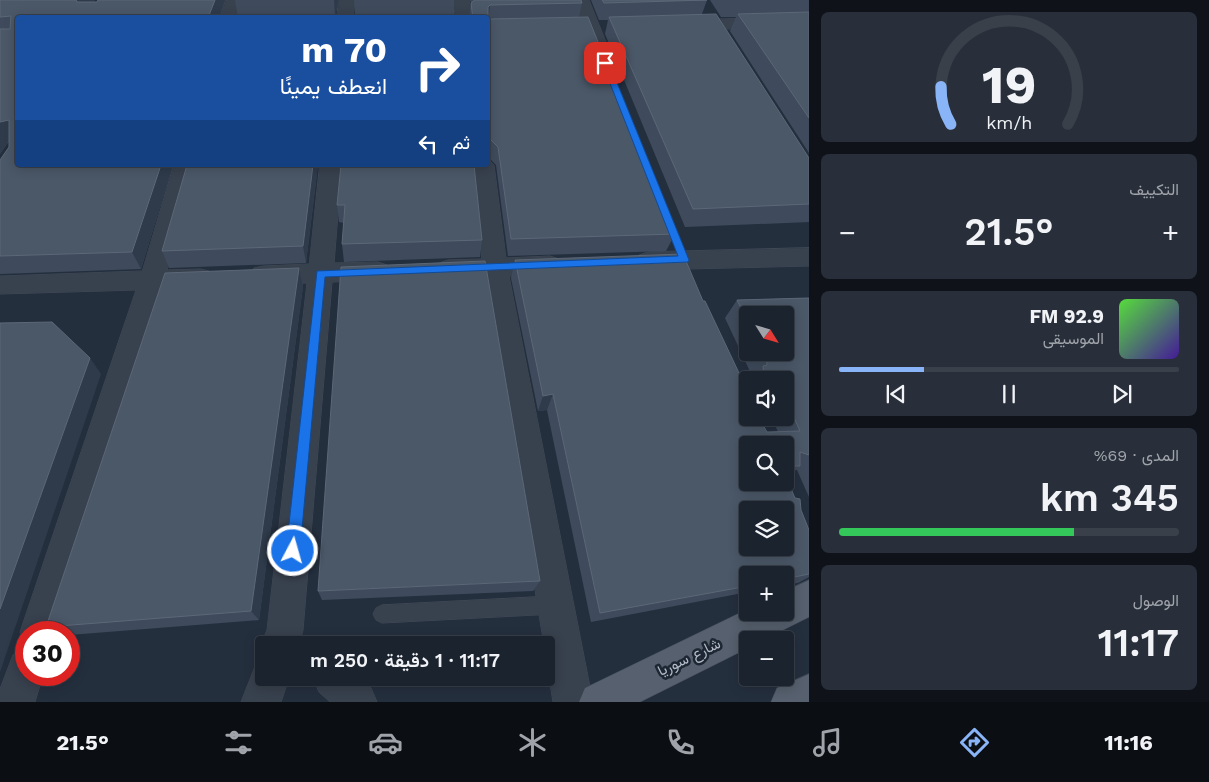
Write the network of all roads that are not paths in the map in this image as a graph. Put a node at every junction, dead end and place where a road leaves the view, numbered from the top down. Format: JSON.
{"nodes":[{"id":1,"x":234,"y":0,"type":"edge"},
{"id":2,"x":347,"y":0,"type":"edge"},
{"id":3,"x":461,"y":0,"type":"edge"},
{"id":4,"x":581,"y":0,"type":"edge"},
{"id":5,"x":704,"y":8,"type":"dead end"},
{"id":6,"x":229,"y":15,"type":"edge"},
{"id":7,"x":345,"y":15,"type":"edge"},
{"id":8,"x":464,"y":15,"type":"edge"},
{"id":9,"x":809,"y":22,"type":"edge"},
{"id":10,"x":714,"y":24,"type":"junction"},
{"id":11,"x":667,"y":25,"type":"edge"},
{"id":12,"x":725,"y":41,"type":"edge"},
{"id":13,"x":609,"y":72,"type":"edge"},
{"id":14,"x":184,"y":167,"type":"edge"},
{"id":15,"x":330,"y":167,"type":"edge"},
{"id":16,"x":483,"y":167,"type":"edge"},
{"id":17,"x":809,"y":256,"type":"edge"},
{"id":18,"x":624,"y":262,"type":"edge"},
{"id":19,"x":575,"y":264,"type":"edge"},
{"id":20,"x":495,"y":267,"type":"junction"},
{"id":21,"x":427,"y":269,"type":"edge"},
{"id":22,"x":398,"y":270,"type":"edge"},
{"id":23,"x":320,"y":273,"type":"junction"},
{"id":24,"x":152,"y":280,"type":"junction"},
{"id":25,"x":0,"y":285,"type":"edge"},
{"id":26,"x":809,"y":598,"type":"edge"},
{"id":27,"x":555,"y":604,"type":"junction"},
{"id":28,"x":794,"y":606,"type":"edge"},
{"id":29,"x":382,"y":614,"type":"edge"},
{"id":30,"x":42,"y":621,"type":"edge"},
{"id":31,"x":762,"y":621,"type":"edge"},
{"id":32,"x":288,"y":636,"type":"edge"},
{"id":33,"x":20,"y":686,"type":"edge"},
{"id":34,"x":267,"y":686,"type":"edge"},
{"id":35,"x":341,"y":686,"type":"edge"},
{"id":36,"x":809,"y":692,"type":"edge"},
{"id":37,"x":15,"y":702,"type":"edge"},
{"id":38,"x":261,"y":702,"type":"edge"},
{"id":39,"x":357,"y":702,"type":"edge"},
{"id":40,"x":573,"y":702,"type":"edge"},
{"id":41,"x":598,"y":702,"type":"edge"},
{"id":42,"x":791,"y":702,"type":"edge"}],
"edges":[{"from":1,"to":6,"type":"street"},
{"from":2,"to":7,"type":"street"},
{"from":3,"to":8,"type":"street"},
{"from":4,"to":13,"type":"street"},
{"from":5,"to":10,"type":"street"},
{"from":9,"to":10,"type":"street"},
{"from":10,"to":11,"type":"street"},
{"from":10,"to":12,"type":"street"},
{"from":14,"to":24,"type":"street"},
{"from":15,"to":23,"type":"street"},
{"from":16,"to":20,"type":"street"},
{"from":17,"to":18,"type":"street"},
{"from":19,"to":20,"type":"street"},
{"from":20,"to":21,"type":"street"},
{"from":20,"to":27,"type":"street"},
{"from":22,"to":23,"type":"street"},
{"from":23,"to":24,"type":"street"},
{"from":23,"to":32,"type":"street"},
{"from":24,"to":25,"type":"street"},
{"from":24,"to":30,"type":"street"},
{"from":26,"to":28,"type":"main road"},
{"from":27,"to":29,"type":"lane"},
{"from":27,"to":40,"type":"street"},
{"from":31,"to":41,"type":"main road","name":"شارع سوريا"},
{"from":33,"to":37,"type":"street"},
{"from":34,"to":38,"type":"street"},
{"from":35,"to":39,"type":"street"},
{"from":36,"to":42,"type":"main road"}]}
